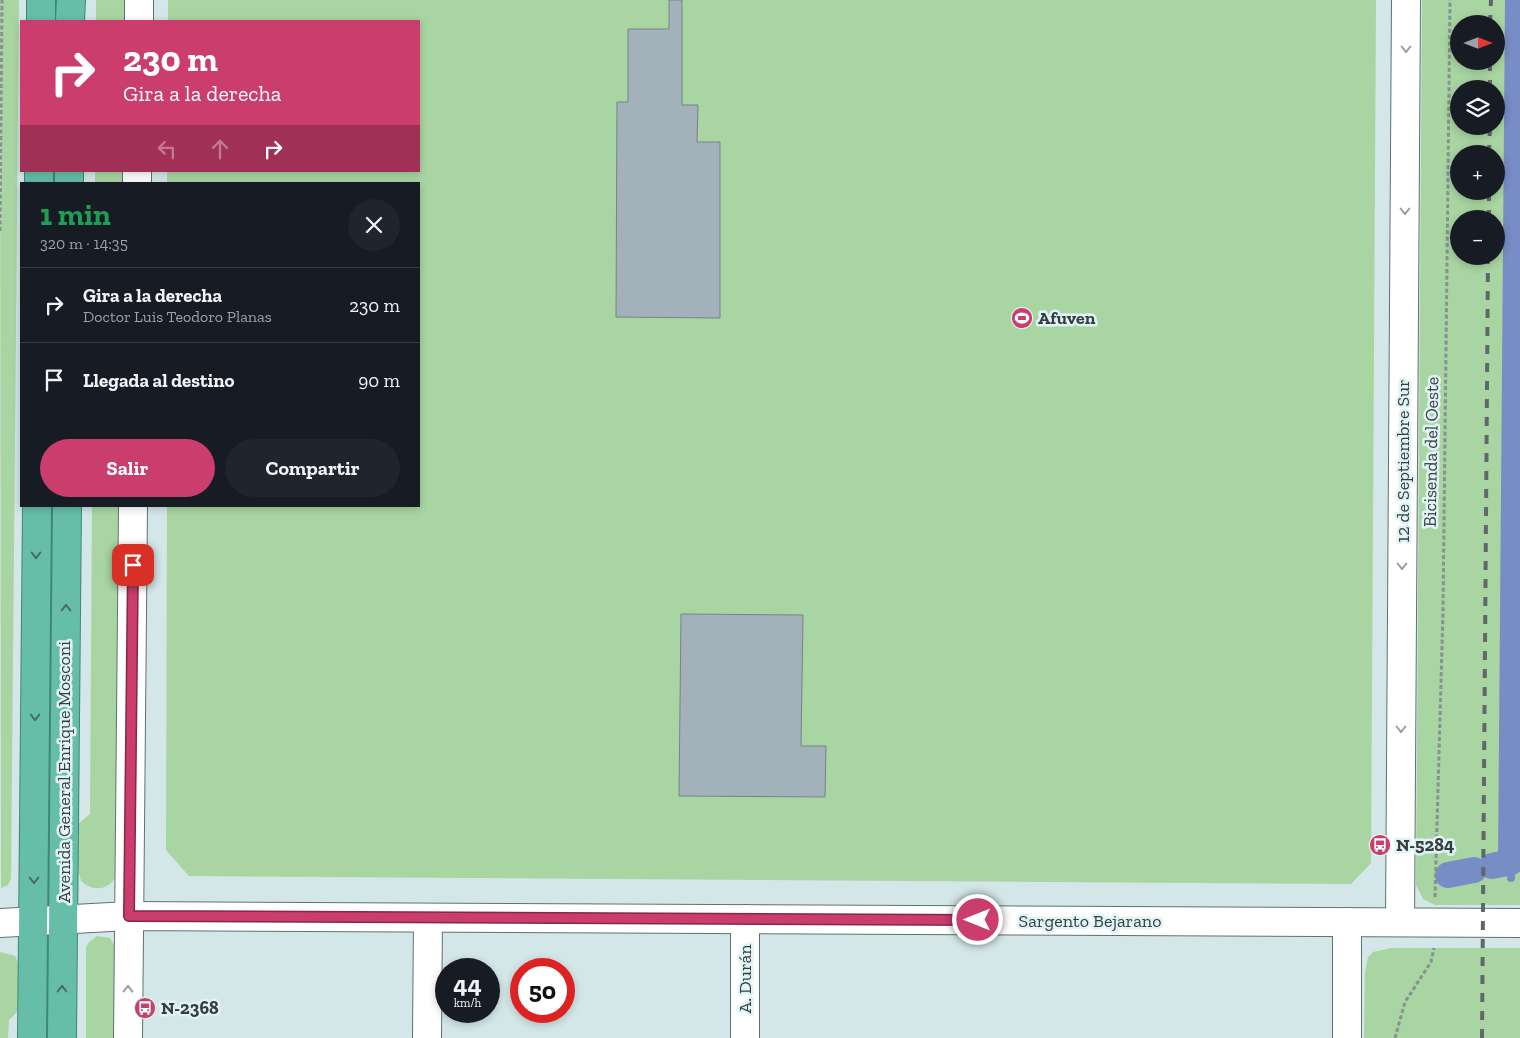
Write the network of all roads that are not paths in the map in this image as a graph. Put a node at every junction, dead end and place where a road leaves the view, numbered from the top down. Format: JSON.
{"nodes":[{"id":1,"x":41,"y":0,"type":"edge"},
{"id":2,"x":70,"y":0,"type":"edge"},
{"id":3,"x":139,"y":0,"type":"edge"},
{"id":4,"x":1406,"y":0,"type":"edge"},
{"id":5,"x":41,"y":20,"type":"edge"},
{"id":6,"x":70,"y":20,"type":"edge"},
{"id":7,"x":139,"y":20,"type":"edge"},
{"id":8,"x":37,"y":507,"type":"edge"},
{"id":9,"x":66,"y":507,"type":"edge"},
{"id":10,"x":133,"y":507,"type":"edge"},
{"id":11,"x":129,"y":916,"type":"junction"},
{"id":12,"x":428,"y":918,"type":"junction"},
{"id":13,"x":745,"y":919,"type":"junction"},
{"id":14,"x":63,"y":920,"type":"junction"},
{"id":15,"x":34,"y":921,"type":"junction"},
{"id":16,"x":1347,"y":922,"type":"junction"},
{"id":17,"x":1400,"y":922,"type":"junction"},
{"id":18,"x":0,"y":923,"type":"edge"},
{"id":19,"x":1520,"y":923,"type":"edge"},
{"id":20,"x":32,"y":1038,"type":"edge"},
{"id":21,"x":62,"y":1038,"type":"edge"},
{"id":22,"x":128,"y":1038,"type":"edge"},
{"id":23,"x":427,"y":1038,"type":"edge"},
{"id":24,"x":745,"y":1038,"type":"edge"},
{"id":25,"x":1347,"y":1038,"type":"edge"}],
"edges":[{"from":1,"to":5,"type":"highway"},
{"from":2,"to":6,"type":"highway"},
{"from":3,"to":7,"type":"street"},
{"from":4,"to":17,"type":"street","name":"12 de Septiembre Sur","one_way":true},
{"from":8,"to":15,"type":"highway","name":"Avenida General Enrique Mosconi","one_way":true},
{"from":14,"to":9,"type":"highway","name":"Avenida General Enrique Mosconi","one_way":true},
{"from":10,"to":11,"type":"street"},
{"from":11,"to":12,"type":"street","name":"Sargento Bejarano"},
{"from":11,"to":14,"type":"street","name":"Sargento Bejarano"},
{"from":22,"to":11,"type":"street","one_way":true},
{"from":12,"to":13,"type":"street","name":"Sargento Bejarano"},
{"from":12,"to":23,"type":"street"},
{"from":13,"to":16,"type":"street","name":"Sargento Bejarano"},
{"from":13,"to":24,"type":"street","name":"A. Durán"},
{"from":14,"to":15,"type":"street","name":"Sargento Bejarano"},
{"from":21,"to":14,"type":"highway","name":"Avenida General Enrique Mosconi","one_way":true},
{"from":15,"to":18,"type":"street","name":"Sargento Bejarano"},
{"from":15,"to":20,"type":"highway","name":"Avenida General Enrique Mosconi"},
{"from":16,"to":17,"type":"street","name":"Sargento Bejarano"},
{"from":16,"to":25,"type":"street"},
{"from":17,"to":19,"type":"street","name":"Sargento Bejarano"}]}
